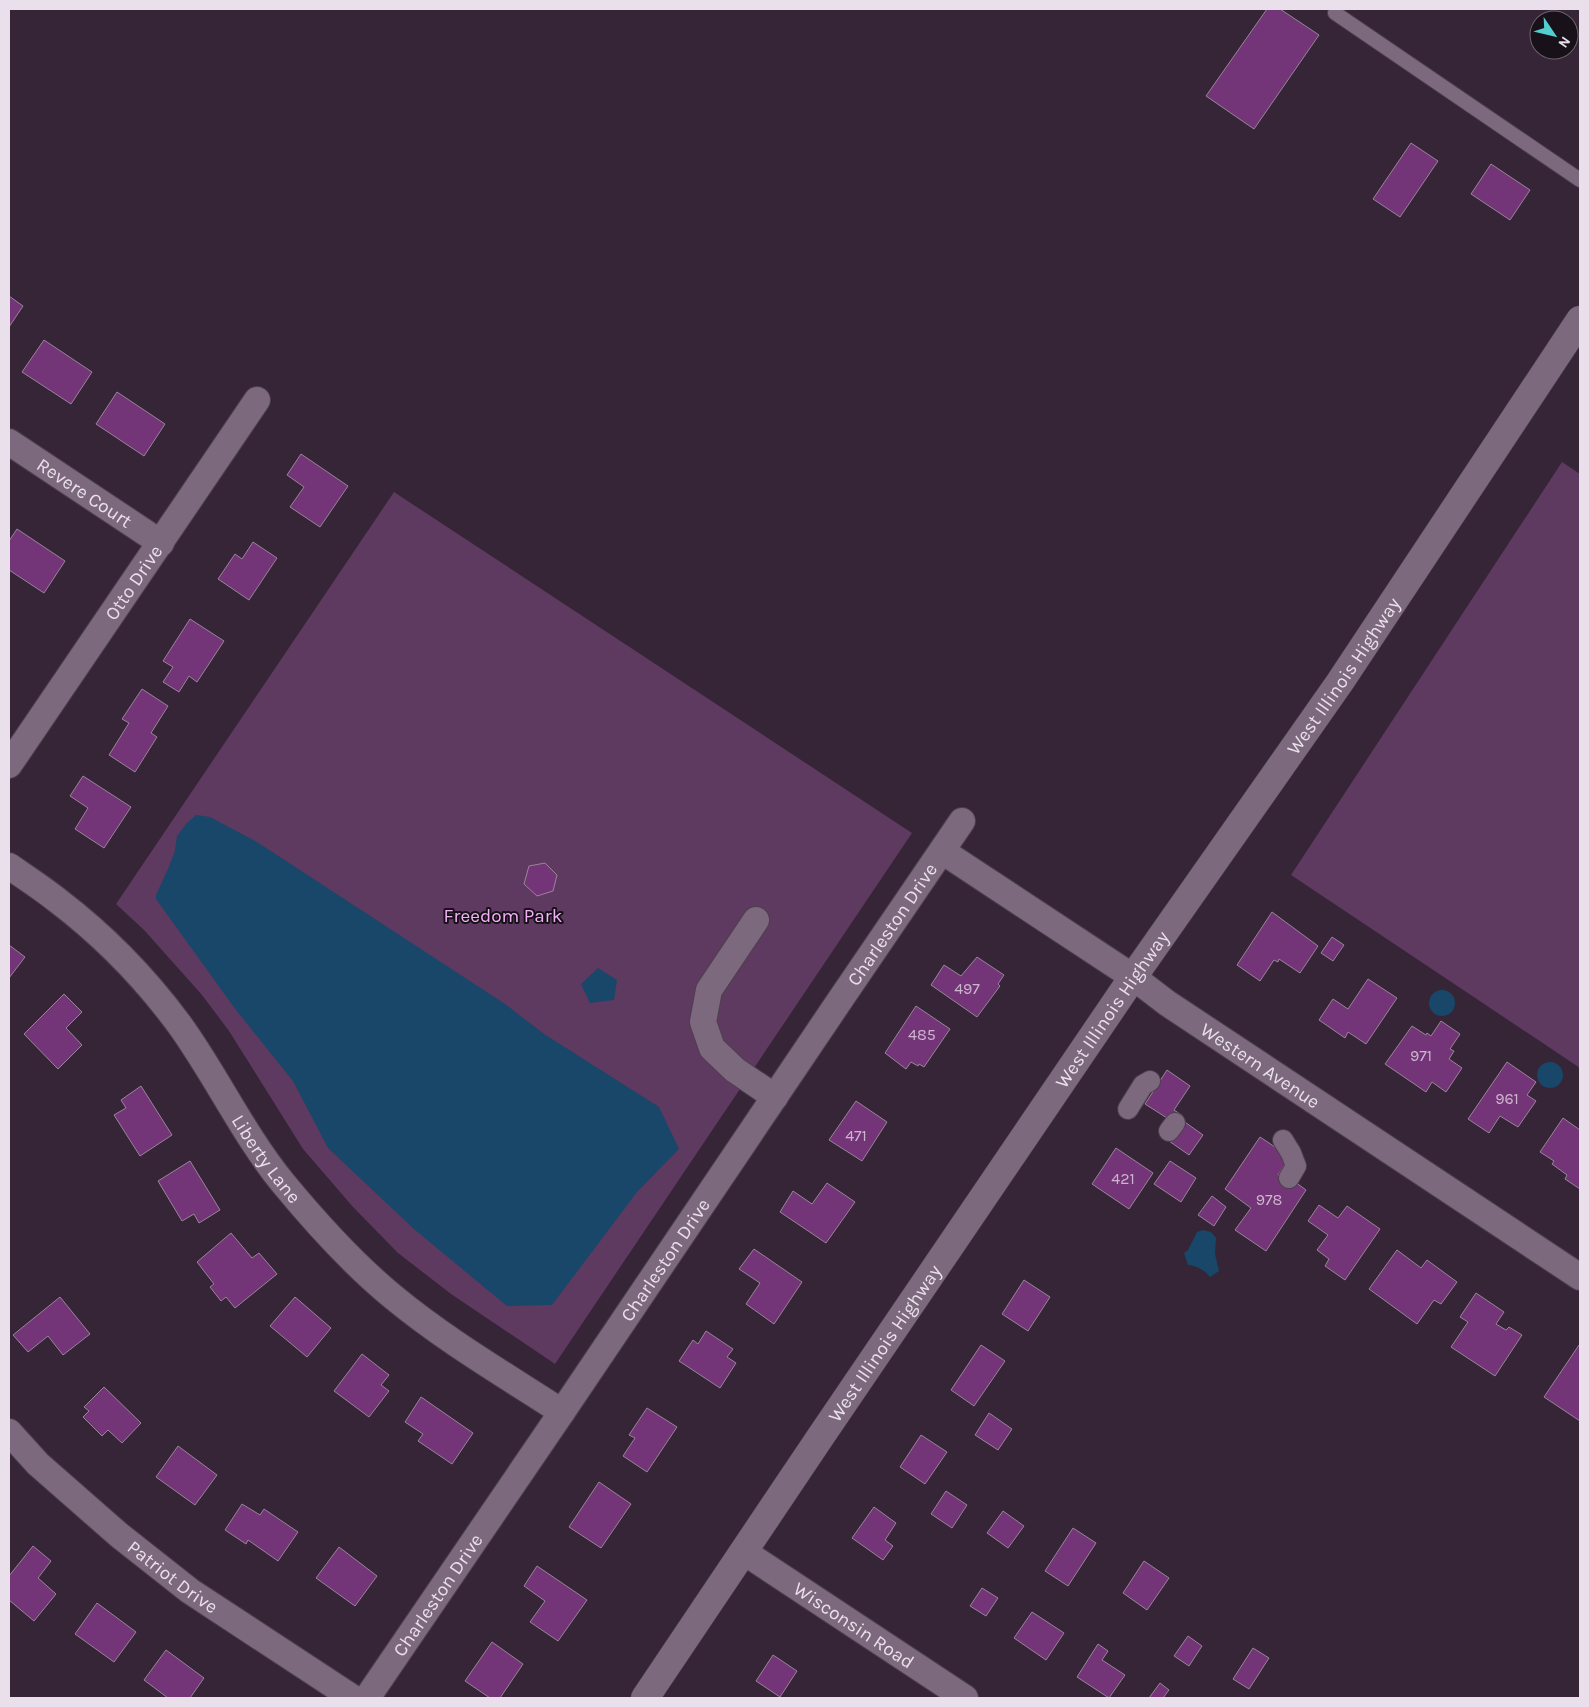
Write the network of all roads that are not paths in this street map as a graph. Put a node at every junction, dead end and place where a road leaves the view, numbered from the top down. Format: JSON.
{"nodes":[{"id":1,"x":1335,"y":13,"type":"dead end"},
{"id":2,"x":1580,"y":180,"type":"edge"},
{"id":3,"x":1580,"y":320,"type":"edge"},
{"id":4,"x":257,"y":400,"type":"dead end"},
{"id":5,"x":9,"y":442,"type":"edge"},
{"id":6,"x":160,"y":544,"type":"junction"},
{"id":7,"x":9,"y":765,"type":"edge"},
{"id":8,"x":962,"y":821,"type":"dead end"},
{"id":9,"x":942,"y":851,"type":"junction"},
{"id":10,"x":9,"y":866,"type":"edge"},
{"id":11,"x":756,"y":920,"type":"dead end"},
{"id":12,"x":1133,"y":977,"type":"junction"},
{"id":13,"x":1150,"y":1081,"type":"dead end"},
{"id":14,"x":775,"y":1097,"type":"junction"},
{"id":15,"x":1128,"y":1109,"type":"dead end"},
{"id":16,"x":1282,"y":1140,"type":"dead end"},
{"id":17,"x":1289,"y":1178,"type":"dead end"},
{"id":18,"x":1580,"y":1277,"type":"edge"},
{"id":19,"x":562,"y":1412,"type":"junction"},
{"id":20,"x":9,"y":1432,"type":"edge"},
{"id":21,"x":744,"y":1552,"type":"junction"},
{"id":22,"x":353,"y":1698,"type":"edge"},
{"id":23,"x":367,"y":1698,"type":"edge"},
{"id":24,"x":646,"y":1698,"type":"edge"},
{"id":25,"x":965,"y":1698,"type":"edge"}],
"edges":[{"from":1,"to":2,"type":"lane"},
{"from":3,"to":12,"type":"street","name":"West Illinois Highway"},
{"from":4,"to":6,"type":"street","name":"Otto Drive"},
{"from":5,"to":6,"type":"street","name":"Revere Court"},
{"from":6,"to":7,"type":"street","name":"Otto Drive"},
{"from":8,"to":9,"type":"street","name":"Charleston Drive"},
{"from":9,"to":12,"type":"street","name":"Western Avenue"},
{"from":9,"to":14,"type":"street","name":"Charleston Drive"},
{"from":10,"to":19,"type":"street","name":"Liberty Lane"},
{"from":11,"to":14,"type":"street"},
{"from":12,"to":18,"type":"street","name":"Western Avenue"},
{"from":12,"to":21,"type":"street","name":"West Illinois Highway"},
{"from":13,"to":15,"type":"street"},
{"from":14,"to":19,"type":"street","name":"Charleston Drive"},
{"from":16,"to":17,"type":"street"},
{"from":19,"to":23,"type":"street","name":"Charleston Drive"},
{"from":20,"to":22,"type":"street","name":"Patriot Drive"},
{"from":21,"to":24,"type":"street","name":"West Illinois Highway"},
{"from":21,"to":25,"type":"street","name":"Wisconsin Road"}]}
